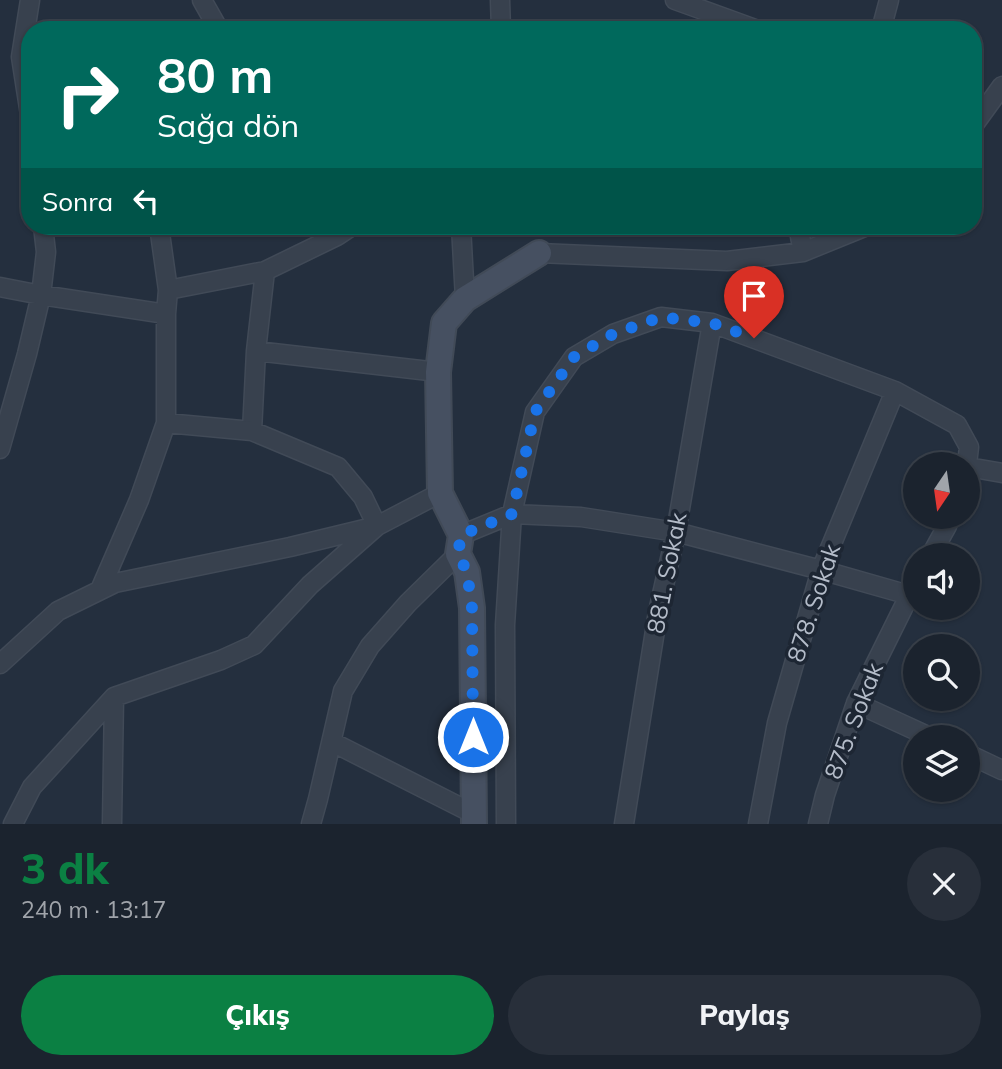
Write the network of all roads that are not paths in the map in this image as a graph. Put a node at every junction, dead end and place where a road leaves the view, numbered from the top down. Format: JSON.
{"nodes":[{"id":1,"x":30,"y":0,"type":"edge"},
{"id":2,"x":202,"y":0,"type":"edge"},
{"id":3,"x":500,"y":0,"type":"edge"},
{"id":4,"x":675,"y":0,"type":"edge"},
{"id":5,"x":889,"y":0,"type":"edge"},
{"id":6,"x":27,"y":21,"type":"edge"},
{"id":7,"x":213,"y":21,"type":"edge"},
{"id":8,"x":501,"y":21,"type":"edge"},
{"id":9,"x":733,"y":21,"type":"edge"},
{"id":10,"x":883,"y":21,"type":"edge"},
{"id":11,"x":1002,"y":86,"type":"edge"},
{"id":12,"x":982,"y":111,"type":"edge"},
{"id":13,"x":44,"y":235,"type":"edge"},
{"id":14,"x":160,"y":235,"type":"edge"},
{"id":15,"x":338,"y":235,"type":"edge"},
{"id":16,"x":461,"y":235,"type":"edge"},
{"id":17,"x":800,"y":235,"type":"edge"},
{"id":18,"x":844,"y":235,"type":"edge"},
{"id":19,"x":803,"y":251,"type":"junction"},
{"id":20,"x":539,"y":253,"type":"joint"},
{"id":21,"x":265,"y":271,"type":"junction"},
{"id":22,"x":0,"y":287,"type":"edge"},
{"id":23,"x":168,"y":290,"type":"junction"},
{"id":24,"x":41,"y":295,"type":"junction"},
{"id":25,"x":465,"y":299,"type":"junction"},
{"id":26,"x":166,"y":314,"type":"junction"},
{"id":27,"x":712,"y":323,"type":"junction"},
{"id":28,"x":256,"y":351,"type":"junction"},
{"id":29,"x":438,"y":372,"type":"junction"},
{"id":30,"x":895,"y":391,"type":"junction"},
{"id":31,"x":166,"y":423,"type":"junction"},
{"id":32,"x":252,"y":432,"type":"junction"},
{"id":33,"x":0,"y":449,"type":"edge"},
{"id":34,"x":968,"y":452,"type":"edge"},
{"id":35,"x":980,"y":468,"type":"edge"},
{"id":36,"x":1002,"y":473,"type":"edge"},
{"id":37,"x":440,"y":493,"type":"junction"},
{"id":38,"x":512,"y":514,"type":"junction"},
{"id":39,"x":377,"y":526,"type":"junction"},
{"id":40,"x":676,"y":532,"type":"junction"},
{"id":41,"x":460,"y":544,"type":"junction"},
{"id":42,"x":821,"y":570,"type":"junction"},
{"id":43,"x":903,"y":588,"type":"edge"},
{"id":44,"x":100,"y":590,"type":"junction"},
{"id":45,"x":903,"y":608,"type":"edge"},
{"id":46,"x":0,"y":664,"type":"edge"},
{"id":47,"x":114,"y":697,"type":"junction"},
{"id":48,"x":856,"y":703,"type":"junction"},
{"id":49,"x":904,"y":725,"type":"edge"},
{"id":50,"x":331,"y":742,"type":"junction"},
{"id":51,"x":980,"y":760,"type":"edge"},
{"id":52,"x":1002,"y":770,"type":"edge"},
{"id":53,"x":474,"y":819,"type":"edge"},
{"id":54,"x":13,"y":824,"type":"edge"},
{"id":55,"x":112,"y":824,"type":"edge"},
{"id":56,"x":311,"y":824,"type":"edge"},
{"id":57,"x":506,"y":824,"type":"edge"},
{"id":58,"x":624,"y":824,"type":"edge"},
{"id":59,"x":758,"y":824,"type":"edge"},
{"id":60,"x":818,"y":824,"type":"edge"}],
"edges":[{"from":1,"to":6,"type":"street"},
{"from":2,"to":7,"type":"street"},
{"from":3,"to":8,"type":"street"},
{"from":4,"to":9,"type":"street"},
{"from":5,"to":10,"type":"street"},
{"from":11,"to":12,"type":"street"},
{"from":13,"to":24,"type":"street"},
{"from":14,"to":23,"type":"street"},
{"from":15,"to":21,"type":"street"},
{"from":16,"to":25,"type":"street"},
{"from":17,"to":19,"type":"street"},
{"from":18,"to":19,"type":"street"},
{"from":19,"to":20,"type":"street"},
{"from":20,"to":25,"type":"street"},
{"from":21,"to":23,"type":"street"},
{"from":21,"to":28,"type":"street"},
{"from":22,"to":24,"type":"street"},
{"from":23,"to":26,"type":"street"},
{"from":24,"to":26,"type":"street"},
{"from":24,"to":33,"type":"street"},
{"from":25,"to":29,"type":"street"},
{"from":26,"to":31,"type":"street"},
{"from":27,"to":30,"type":"street"},
{"from":27,"to":38,"type":"street"},
{"from":27,"to":40,"type":"street","name":"881. Sokak"},
{"from":28,"to":29,"type":"street"},
{"from":28,"to":32,"type":"street"},
{"from":29,"to":37,"type":"street"},
{"from":30,"to":34,"type":"street"},
{"from":30,"to":42,"type":"street","name":"878. Sokak"},
{"from":31,"to":32,"type":"street"},
{"from":31,"to":44,"type":"street"},
{"from":32,"to":39,"type":"street"},
{"from":35,"to":36,"type":"street"},
{"from":37,"to":39,"type":"street"},
{"from":37,"to":41,"type":"street"},
{"from":38,"to":40,"type":"street"},
{"from":38,"to":41,"type":"street"},
{"from":38,"to":57,"type":"street"},
{"from":39,"to":44,"type":"street"},
{"from":39,"to":47,"type":"street"},
{"from":40,"to":42,"type":"street"},
{"from":40,"to":58,"type":"street","name":"881. Sokak"},
{"from":41,"to":50,"type":"street"},
{"from":41,"to":53,"type":"street"},
{"from":42,"to":43,"type":"street"},
{"from":42,"to":59,"type":"street","name":"878. Sokak"},
{"from":44,"to":46,"type":"street"},
{"from":45,"to":48,"type":"street","name":"875. Sokak"},
{"from":47,"to":54,"type":"street"},
{"from":47,"to":55,"type":"street"},
{"from":48,"to":49,"type":"street"},
{"from":48,"to":60,"type":"street","name":"875. Sokak"},
{"from":50,"to":53,"type":"street"},
{"from":50,"to":56,"type":"street"},
{"from":51,"to":52,"type":"street"}]}
